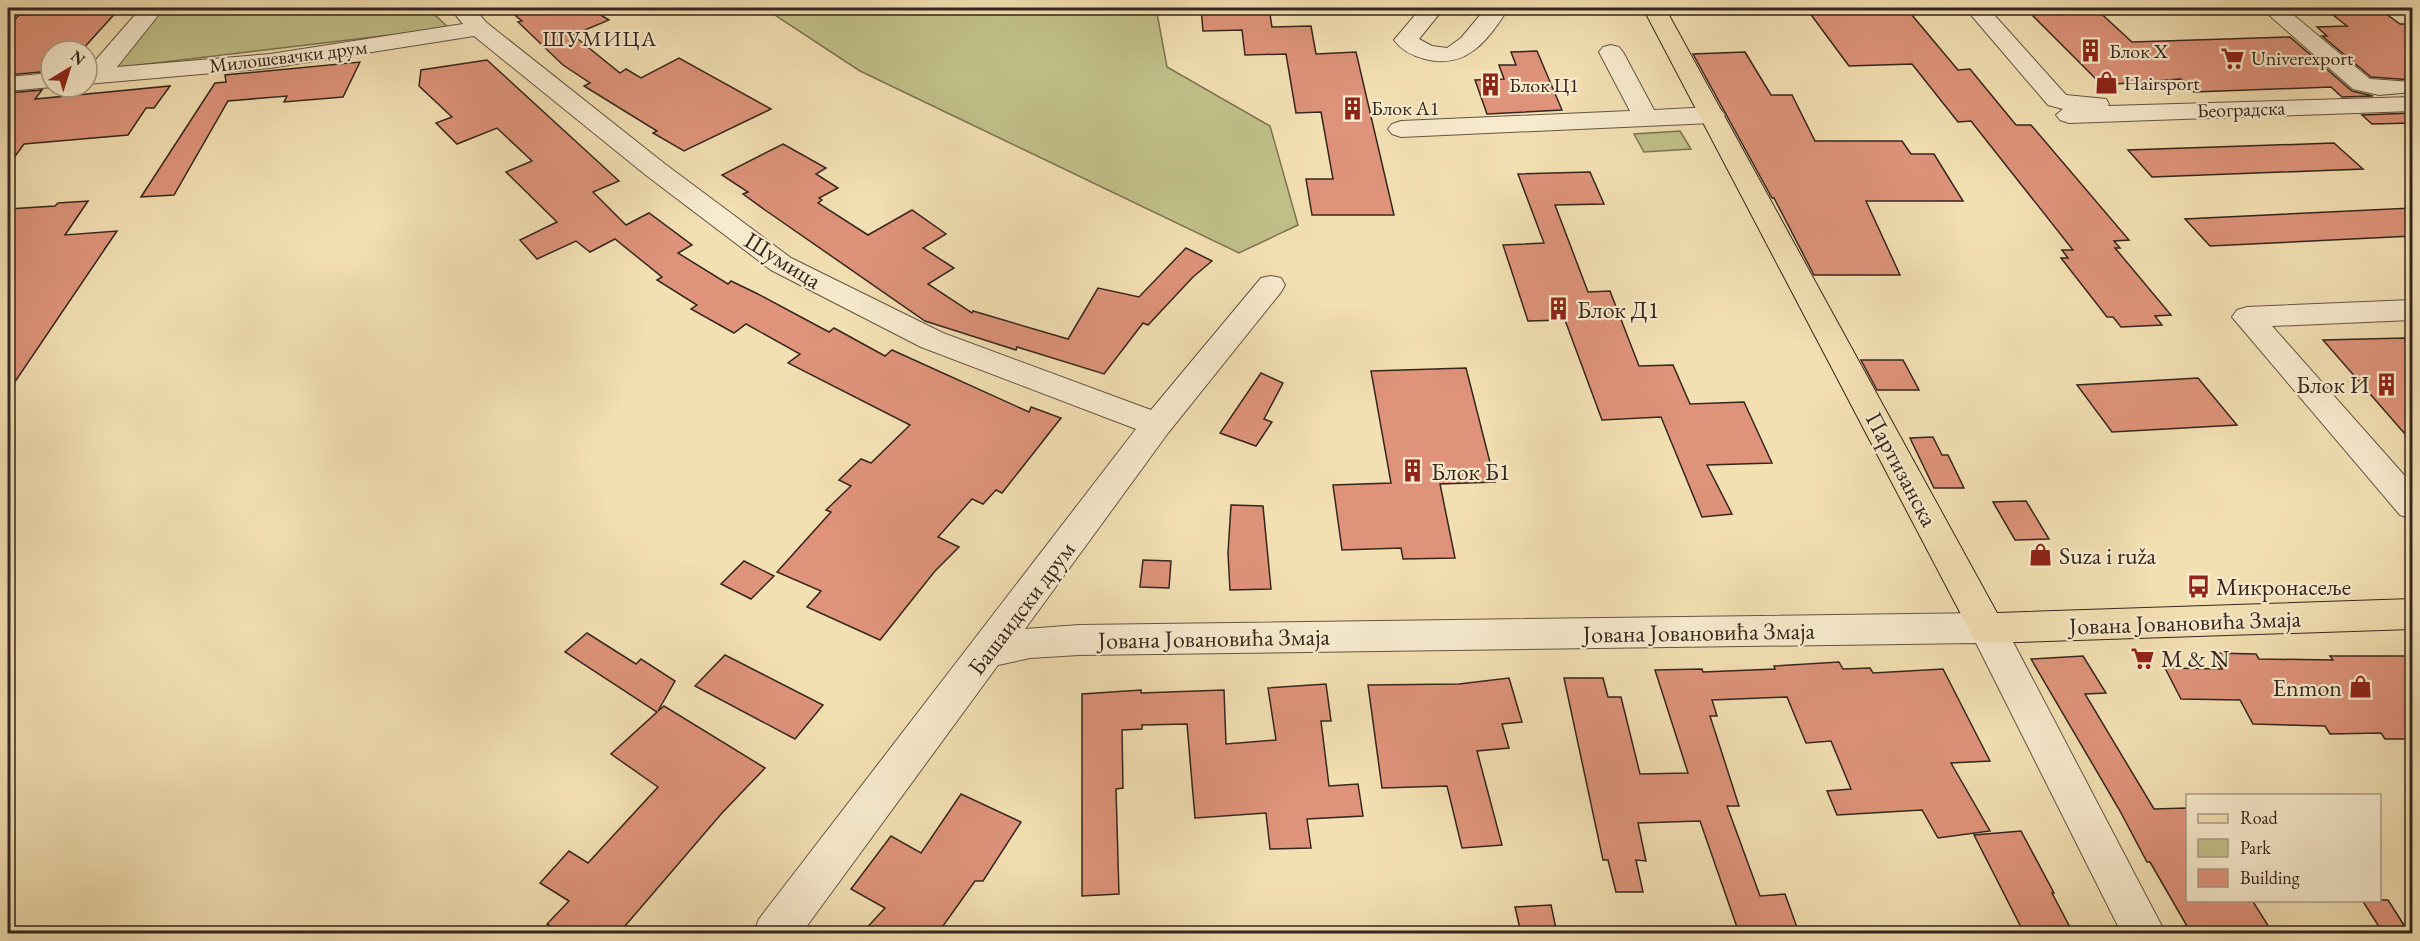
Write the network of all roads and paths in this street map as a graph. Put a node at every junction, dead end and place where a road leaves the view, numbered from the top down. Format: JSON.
{"nodes":[{"id":1,"x":153,"y":8,"type":"edge"},
{"id":2,"x":1433,"y":8,"type":"edge"},
{"id":3,"x":1470,"y":8,"type":"edge"},
{"id":4,"x":1654,"y":8,"type":"edge"},
{"id":5,"x":1976,"y":8,"type":"edge"},
{"id":6,"x":2272,"y":8,"type":"edge"},
{"id":7,"x":1495,"y":11,"type":"edge"},
{"id":8,"x":470,"y":18,"type":"edge"},
{"id":9,"x":1611,"y":52,"type":"dead end"},
{"id":10,"x":99,"y":69,"type":"edge"},
{"id":11,"x":99,"y":76,"type":"edge"},
{"id":12,"x":39,"y":81,"type":"edge"},
{"id":13,"x":8,"y":84,"type":"edge"},
{"id":14,"x":2412,"y":87,"type":"edge"},
{"id":15,"x":2202,"y":98,"type":"dead end"},
{"id":16,"x":2412,"y":104,"type":"edge"},
{"id":17,"x":1712,"y":115,"type":"junction"},
{"id":18,"x":1646,"y":118,"type":"junction"},
{"id":19,"x":2412,"y":123,"type":"edge"},
{"id":20,"x":1401,"y":129,"type":"dead end"},
{"id":21,"x":1271,"y":285,"type":"dead end"},
{"id":22,"x":2412,"y":310,"type":"edge"},
{"id":23,"x":1157,"y":425,"type":"junction"},
{"id":24,"x":2412,"y":506,"type":"edge"},
{"id":25,"x":2412,"y":614,"type":"edge"},
{"id":26,"x":1987,"y":628,"type":"junction"},
{"id":27,"x":987,"y":652,"type":"junction"},
{"id":28,"x":774,"y":933,"type":"edge"},
{"id":29,"x":2145,"y":933,"type":"edge"}],
"edges":[{"from":1,"to":10,"type":"street","name":"Милошевачки друм"},
{"from":2,"to":7,"type":"street"},
{"from":3,"to":7,"type":"street"},
{"from":4,"to":17,"type":"main road","name":"Партизанска"},
{"from":5,"to":15,"type":"street"},
{"from":6,"to":14,"type":"street"},
{"from":8,"to":11,"type":"street","name":"Милошевачки друм"},
{"from":8,"to":23,"type":"street","name":"Шумица"},
{"from":9,"to":18,"type":"street"},
{"from":12,"to":13,"type":"street"},
{"from":16,"to":19,"type":"street","name":"Београдска"},
{"from":17,"to":18,"type":"street"},
{"from":17,"to":26,"type":"main road","name":"Партизанска"},
{"from":18,"to":20,"type":"street"},
{"from":21,"to":23,"type":"street","name":"Башаидски друм"},
{"from":22,"to":24,"type":"street"},
{"from":23,"to":27,"type":"street","name":"Башаидски друм"},
{"from":25,"to":26,"type":"main road","name":"Јована Јовановића Змаја"},
{"from":26,"to":27,"type":"street","name":"Јована Јовановића Змаја"},
{"from":26,"to":29,"type":"street","name":"Партизанска"},
{"from":27,"to":28,"type":"street","name":"Башаидски друм"}]}
